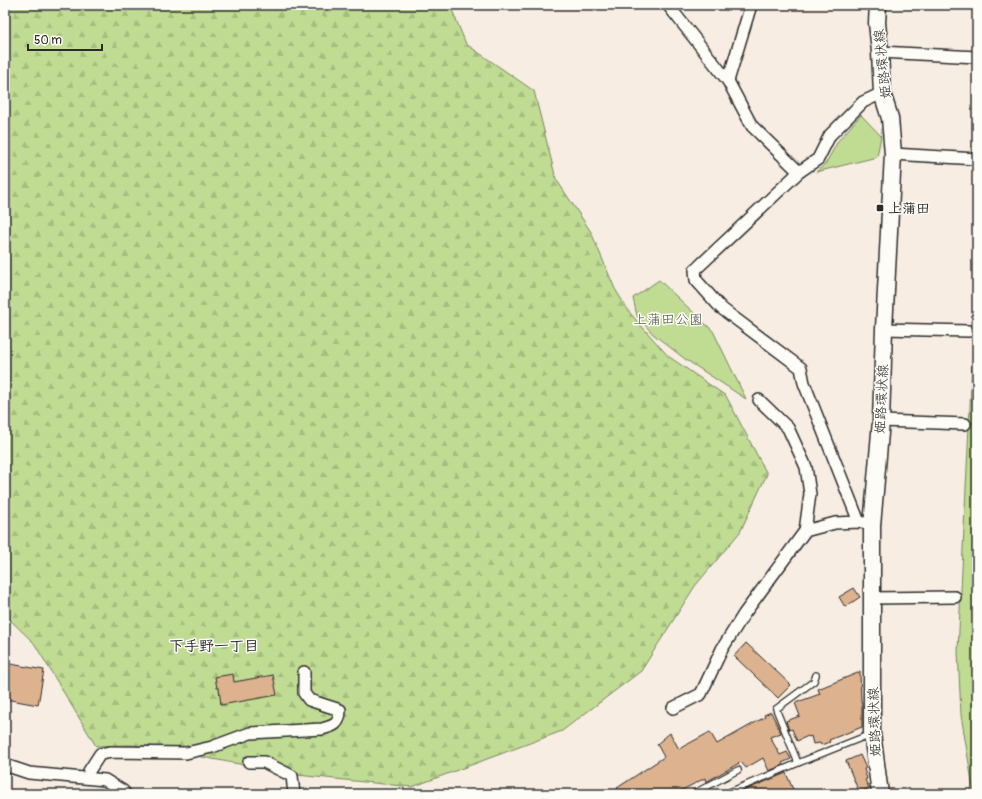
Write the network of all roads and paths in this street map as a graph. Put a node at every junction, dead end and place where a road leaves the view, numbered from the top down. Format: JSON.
{"nodes":[{"id":1,"x":668,"y":5,"type":"edge"},
{"id":2,"x":751,"y":5,"type":"edge"},
{"id":3,"x":878,"y":5,"type":"edge"},
{"id":4,"x":880,"y":52,"type":"junction"},
{"id":5,"x":977,"y":57,"type":"edge"},
{"id":6,"x":728,"y":81,"type":"junction"},
{"id":7,"x":882,"y":93,"type":"junction"},
{"id":8,"x":894,"y":154,"type":"junction"},
{"id":9,"x":977,"y":159,"type":"edge"},
{"id":10,"x":799,"y":172,"type":"junction"},
{"id":11,"x":884,"y":329,"type":"junction"},
{"id":12,"x":969,"y":331,"type":"dead end"},
{"id":13,"x":759,"y":400,"type":"dead end"},
{"id":14,"x":881,"y":421,"type":"junction"},
{"id":15,"x":965,"y":424,"type":"dead end"},
{"id":16,"x":866,"y":524,"type":"junction"},
{"id":17,"x":806,"y":532,"type":"junction"},
{"id":18,"x":955,"y":597,"type":"dead end"},
{"id":19,"x":873,"y":598,"type":"junction"},
{"id":20,"x":304,"y":672,"type":"dead end"},
{"id":21,"x":816,"y":675,"type":"dead end"},
{"id":22,"x":672,"y":708,"type":"dead end"},
{"id":23,"x":872,"y":733,"type":"junction"},
{"id":24,"x":249,"y":762,"type":"dead end"},
{"id":25,"x":798,"y":763,"type":"junction"},
{"id":26,"x":5,"y":765,"type":"edge"},
{"id":27,"x":738,"y":770,"type":"dead end"},
{"id":28,"x":88,"y":778,"type":"junction"},
{"id":29,"x":125,"y":794,"type":"edge"},
{"id":30,"x":294,"y":794,"type":"edge"},
{"id":31,"x":693,"y":794,"type":"edge"},
{"id":32,"x":725,"y":794,"type":"edge"},
{"id":33,"x":880,"y":794,"type":"edge"}],
"edges":[{"from":1,"to":6,"type":"street"},
{"from":2,"to":6,"type":"street"},
{"from":3,"to":4,"type":"main road","name":"姫路環状線"},
{"from":4,"to":5,"type":"street"},
{"from":4,"to":7,"type":"main road","name":"姫路環状線"},
{"from":6,"to":10,"type":"street"},
{"from":7,"to":8,"type":"main road","name":"姫路環状線"},
{"from":7,"to":10,"type":"street"},
{"from":8,"to":9,"type":"street"},
{"from":8,"to":11,"type":"main road","name":"姫路環状線"},
{"from":10,"to":16,"type":"street"},
{"from":11,"to":12,"type":"street"},
{"from":11,"to":14,"type":"main road","name":"姫路環状線"},
{"from":13,"to":17,"type":"street"},
{"from":14,"to":15,"type":"street"},
{"from":14,"to":16,"type":"main road","name":"姫路環状線"},
{"from":16,"to":17,"type":"street"},
{"from":16,"to":19,"type":"main road","name":"姫路環状線"},
{"from":17,"to":22,"type":"street"},
{"from":18,"to":19,"type":"street"},
{"from":19,"to":23,"type":"main road","name":"姫路環状線"},
{"from":20,"to":28,"type":"street"},
{"from":21,"to":25,"type":"lane"},
{"from":23,"to":25,"type":"lane"},
{"from":23,"to":33,"type":"main road","name":"姫路環状線"},
{"from":24,"to":30,"type":"street"},
{"from":25,"to":32,"type":"lane"},
{"from":26,"to":28,"type":"street"},
{"from":27,"to":31,"type":"lane"},
{"from":28,"to":29,"type":"street"}]}
